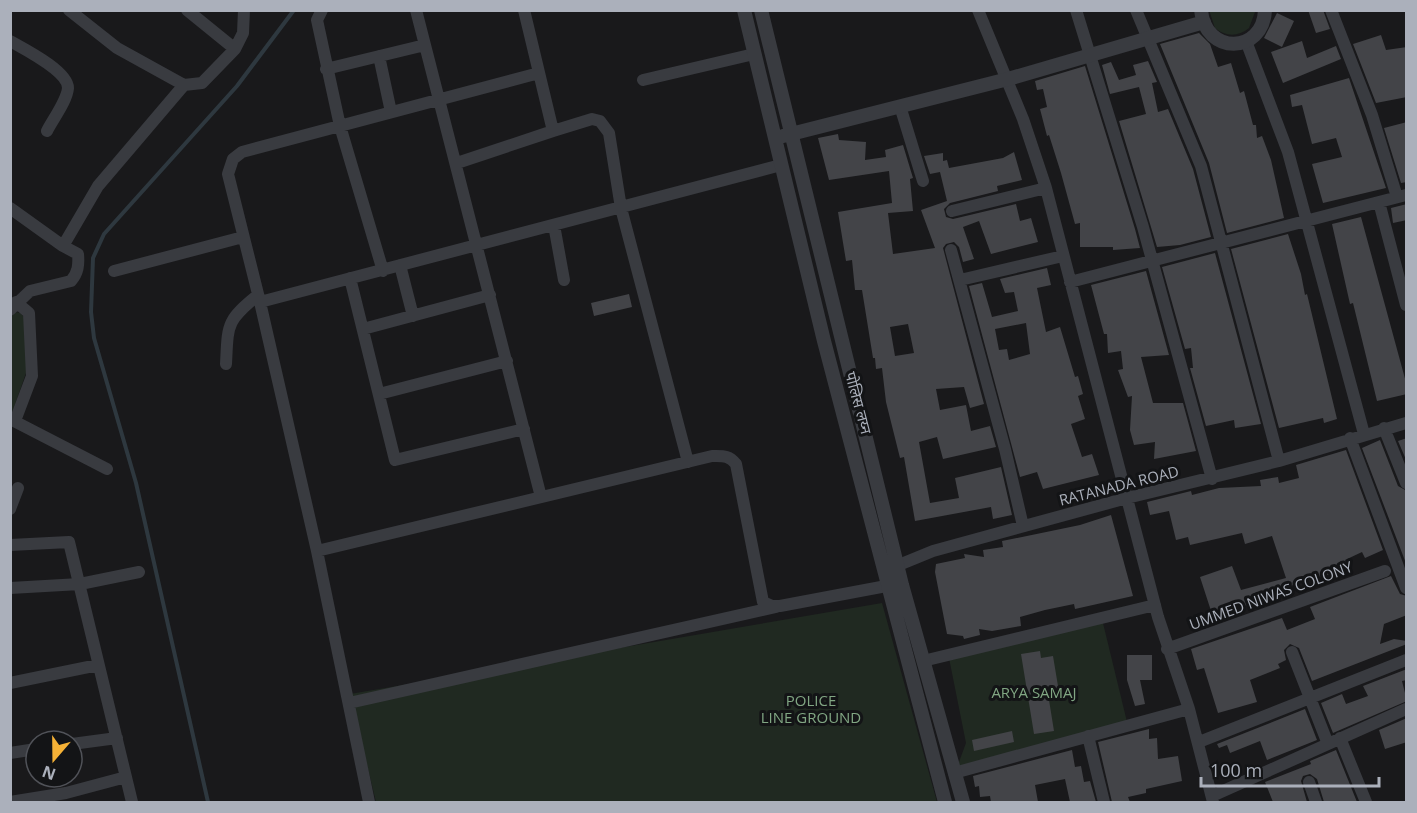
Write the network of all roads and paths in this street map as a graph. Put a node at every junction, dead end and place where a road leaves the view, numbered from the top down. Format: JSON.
{"nodes":[{"id":1,"x":69,"y":10,"type":"edge"},
{"id":2,"x":187,"y":10,"type":"edge"},
{"id":3,"x":243,"y":10,"type":"edge"},
{"id":4,"x":322,"y":10,"type":"edge"},
{"id":5,"x":416,"y":10,"type":"edge"},
{"id":6,"x":524,"y":10,"type":"edge"},
{"id":7,"x":744,"y":10,"type":"edge"},
{"id":8,"x":761,"y":10,"type":"edge"},
{"id":9,"x":978,"y":10,"type":"edge"},
{"id":10,"x":1076,"y":10,"type":"edge"},
{"id":11,"x":1136,"y":10,"type":"edge"},
{"id":12,"x":1266,"y":10,"type":"edge"},
{"id":13,"x":1331,"y":10,"type":"edge"},
{"id":14,"x":1202,"y":16,"type":"edge"},
{"id":15,"x":1149,"y":40,"type":"junction"},
{"id":16,"x":10,"y":41,"type":"edge"},
{"id":17,"x":1246,"y":41,"type":"junction"},
{"id":18,"x":425,"y":45,"type":"junction"},
{"id":19,"x":235,"y":49,"type":"junction"},
{"id":20,"x":754,"y":54,"type":"junction"},
{"id":21,"x":379,"y":56,"type":"junction"},
{"id":22,"x":1090,"y":56,"type":"junction"},
{"id":23,"x":326,"y":69,"type":"junction"},
{"id":24,"x":539,"y":73,"type":"junction"},
{"id":25,"x":1008,"y":79,"type":"junction"},
{"id":26,"x":643,"y":80,"type":"dead end"},
{"id":27,"x":184,"y":85,"type":"junction"},
{"id":28,"x":440,"y":99,"type":"junction"},
{"id":29,"x":900,"y":106,"type":"junction"},
{"id":30,"x":391,"y":112,"type":"junction"},
{"id":31,"x":340,"y":126,"type":"junction"},
{"id":32,"x":47,"y":131,"type":"dead end"},
{"id":33,"x":553,"y":131,"type":"junction"},
{"id":34,"x":792,"y":135,"type":"junction"},
{"id":35,"x":773,"y":138,"type":"junction"},
{"id":36,"x":457,"y":163,"type":"junction"},
{"id":37,"x":781,"y":165,"type":"junction"},
{"id":38,"x":923,"y":181,"type":"dead end"},
{"id":39,"x":1046,"y":188,"type":"junction"},
{"id":40,"x":1402,"y":196,"type":"edge"},
{"id":41,"x":1379,"y":202,"type":"junction"},
{"id":42,"x":10,"y":208,"type":"edge"},
{"id":43,"x":621,"y":208,"type":"junction"},
{"id":44,"x":952,"y":211,"type":"dead end"},
{"id":45,"x":1307,"y":221,"type":"junction"},
{"id":46,"x":555,"y":225,"type":"junction"},
{"id":47,"x":243,"y":237,"type":"junction"},
{"id":48,"x":1222,"y":242,"type":"junction"},
{"id":49,"x":477,"y":245,"type":"junction"},
{"id":50,"x":63,"y":246,"type":"junction"},
{"id":51,"x":951,"y":250,"type":"dead end"},
{"id":52,"x":1063,"y":256,"type":"junction"},
{"id":53,"x":1401,"y":260,"type":"edge"},
{"id":54,"x":1153,"y":261,"type":"junction"},
{"id":55,"x":400,"y":265,"type":"junction"},
{"id":56,"x":114,"y":271,"type":"dead end"},
{"id":57,"x":383,"y":271,"type":"junction"},
{"id":58,"x":350,"y":278,"type":"junction"},
{"id":59,"x":564,"y":280,"type":"dead end"},
{"id":60,"x":960,"y":280,"type":"junction"},
{"id":61,"x":1070,"y":282,"type":"junction"},
{"id":62,"x":490,"y":295,"type":"junction"},
{"id":63,"x":259,"y":298,"type":"junction"},
{"id":64,"x":1407,"y":305,"type":"edge"},
{"id":65,"x":13,"y":306,"type":"edge"},
{"id":66,"x":413,"y":316,"type":"junction"},
{"id":67,"x":363,"y":329,"type":"junction"},
{"id":68,"x":507,"y":361,"type":"junction"},
{"id":69,"x":226,"y":364,"type":"dead end"},
{"id":70,"x":379,"y":394,"type":"junction"},
{"id":71,"x":13,"y":420,"type":"edge"},
{"id":72,"x":1407,"y":423,"type":"edge"},
{"id":73,"x":1384,"y":428,"type":"junction"},
{"id":74,"x":524,"y":429,"type":"junction"},
{"id":75,"x":1364,"y":434,"type":"junction"},
{"id":76,"x":1350,"y":438,"type":"junction"},
{"id":77,"x":1279,"y":461,"type":"junction"},
{"id":78,"x":688,"y":462,"type":"junction"},
{"id":79,"x":107,"y":469,"type":"dead end"},
{"id":80,"x":1212,"y":479,"type":"junction"},
{"id":81,"x":1407,"y":483,"type":"edge"},
{"id":82,"x":18,"y":488,"type":"dead end"},
{"id":83,"x":542,"y":497,"type":"junction"},
{"id":84,"x":1127,"y":498,"type":"junction"},
{"id":85,"x":10,"y":509,"type":"edge"},
{"id":86,"x":1023,"y":526,"type":"junction"},
{"id":87,"x":10,"y":546,"type":"edge"},
{"id":88,"x":317,"y":551,"type":"junction"},
{"id":89,"x":897,"y":566,"type":"junction"},
{"id":90,"x":883,"y":571,"type":"junction"},
{"id":91,"x":1385,"y":571,"type":"dead end"},
{"id":92,"x":139,"y":572,"type":"dead end"},
{"id":93,"x":901,"y":583,"type":"junction"},
{"id":94,"x":80,"y":584,"type":"junction"},
{"id":95,"x":887,"y":587,"type":"junction"},
{"id":96,"x":10,"y":588,"type":"edge"},
{"id":97,"x":1407,"y":588,"type":"edge"},
{"id":98,"x":780,"y":606,"type":"junction"},
{"id":99,"x":1155,"y":606,"type":"junction"},
{"id":100,"x":1167,"y":649,"type":"junction"},
{"id":101,"x":1292,"y":652,"type":"dead end"},
{"id":102,"x":1407,"y":660,"type":"edge"},
{"id":103,"x":923,"y":661,"type":"junction"},
{"id":104,"x":98,"y":665,"type":"junction"},
{"id":105,"x":10,"y":683,"type":"edge"},
{"id":106,"x":1310,"y":698,"type":"junction"},
{"id":107,"x":349,"y":703,"type":"junction"},
{"id":108,"x":1407,"y":709,"type":"edge"},
{"id":109,"x":1189,"y":710,"type":"junction"},
{"id":110,"x":1088,"y":736,"type":"junction"},
{"id":111,"x":117,"y":738,"type":"junction"},
{"id":112,"x":1340,"y":738,"type":"junction"},
{"id":113,"x":84,"y":742,"type":"edge"},
{"id":114,"x":1198,"y":742,"type":"junction"},
{"id":115,"x":1328,"y":744,"type":"junction"},
{"id":116,"x":954,"y":772,"type":"junction"},
{"id":117,"x":126,"y":777,"type":"junction"},
{"id":118,"x":1309,"y":782,"type":"dead end"},
{"id":119,"x":1213,"y":799,"type":"edge"},
{"id":120,"x":10,"y":802,"type":"edge"},
{"id":121,"x":132,"y":802,"type":"edge"},
{"id":122,"x":369,"y":802,"type":"edge"},
{"id":123,"x":945,"y":802,"type":"edge"},
{"id":124,"x":963,"y":802,"type":"edge"},
{"id":125,"x":1104,"y":802,"type":"edge"},
{"id":126,"x":1316,"y":802,"type":"edge"},
{"id":127,"x":1366,"y":802,"type":"edge"}],
"edges":[{"from":1,"to":27,"type":"street"},
{"from":2,"to":19,"type":"street"},
{"from":3,"to":19,"type":"street"},
{"from":4,"to":23,"type":"street"},
{"from":5,"to":18,"type":"street"},
{"from":6,"to":24,"type":"street"},
{"from":7,"to":20,"type":"street","name":"पोलिस लय्न"},
{"from":8,"to":34,"type":"street"},
{"from":9,"to":25,"type":"street"},
{"from":10,"to":22,"type":"street"},
{"from":11,"to":15,"type":"street"},
{"from":12,"to":17,"type":"street"},
{"from":13,"to":40,"type":"street"},
{"from":14,"to":15,"type":"street"},
{"from":14,"to":17,"type":"street"},
{"from":15,"to":22,"type":"street"},
{"from":15,"to":48,"type":"street"},
{"from":16,"to":32,"type":"street"},
{"from":17,"to":45,"type":"street"},
{"from":18,"to":21,"type":"street"},
{"from":18,"to":28,"type":"street"},
{"from":19,"to":27,"type":"street"},
{"from":20,"to":26,"type":"street"},
{"from":20,"to":35,"type":"street","name":"पोलिस लय्न"},
{"from":21,"to":23,"type":"street"},
{"from":21,"to":30,"type":"street"},
{"from":22,"to":25,"type":"street"},
{"from":22,"to":54,"type":"street"},
{"from":23,"to":31,"type":"street"},
{"from":24,"to":28,"type":"street"},
{"from":24,"to":33,"type":"street"},
{"from":25,"to":29,"type":"street"},
{"from":25,"to":39,"type":"street"},
{"from":27,"to":50,"type":"street"},
{"from":28,"to":30,"type":"street"},
{"from":28,"to":36,"type":"street"},
{"from":29,"to":34,"type":"street"},
{"from":29,"to":38,"type":"street"},
{"from":30,"to":31,"type":"street"},
{"from":31,"to":47,"type":"street"},
{"from":31,"to":57,"type":"street"},
{"from":33,"to":36,"type":"street"},
{"from":33,"to":43,"type":"street"},
{"from":34,"to":35,"type":"street"},
{"from":34,"to":89,"type":"street"},
{"from":35,"to":37,"type":"street","name":"पोलिस लय्न"},
{"from":36,"to":49,"type":"street"},
{"from":37,"to":43,"type":"street"},
{"from":37,"to":90,"type":"street","name":"पोलिस लय्न"},
{"from":39,"to":44,"type":"street"},
{"from":39,"to":52,"type":"street"},
{"from":40,"to":41,"type":"street"},
{"from":41,"to":45,"type":"street"},
{"from":41,"to":53,"type":"street"},
{"from":42,"to":50,"type":"street"},
{"from":43,"to":46,"type":"street"},
{"from":43,"to":78,"type":"street"},
{"from":45,"to":48,"type":"street"},
{"from":45,"to":75,"type":"street"},
{"from":46,"to":49,"type":"street"},
{"from":46,"to":59,"type":"street"},
{"from":47,"to":56,"type":"street"},
{"from":47,"to":63,"type":"street"},
{"from":48,"to":54,"type":"street"},
{"from":48,"to":77,"type":"street"},
{"from":49,"to":55,"type":"street"},
{"from":49,"to":62,"type":"street"},
{"from":50,"to":65,"type":"street"},
{"from":51,"to":60,"type":"street"},
{"from":52,"to":60,"type":"street"},
{"from":52,"to":61,"type":"street"},
{"from":53,"to":64,"type":"street"},
{"from":54,"to":61,"type":"street"},
{"from":54,"to":80,"type":"street"},
{"from":55,"to":57,"type":"street"},
{"from":55,"to":66,"type":"street"},
{"from":57,"to":58,"type":"street"},
{"from":58,"to":63,"type":"street"},
{"from":58,"to":67,"type":"street"},
{"from":60,"to":86,"type":"street"},
{"from":61,"to":84,"type":"street"},
{"from":62,"to":66,"type":"street"},
{"from":62,"to":68,"type":"street"},
{"from":63,"to":69,"type":"street"},
{"from":63,"to":88,"type":"street"},
{"from":65,"to":71,"type":"street"},
{"from":66,"to":67,"type":"street"},
{"from":67,"to":70,"type":"street"},
{"from":68,"to":70,"type":"street"},
{"from":68,"to":74,"type":"street"},
{"from":70,"to":74,"type":"street"},
{"from":71,"to":79,"type":"street"},
{"from":72,"to":73,"type":"street","name":"RATANADA ROAD"},
{"from":73,"to":75,"type":"street","name":"RATANADA ROAD"},
{"from":73,"to":81,"type":"street"},
{"from":74,"to":83,"type":"street"},
{"from":75,"to":76,"type":"street","name":"RATANADA ROAD"},
{"from":76,"to":77,"type":"street","name":"RATANADA ROAD"},
{"from":76,"to":97,"type":"street"},
{"from":77,"to":80,"type":"street","name":"RATANADA ROAD"},
{"from":78,"to":83,"type":"street"},
{"from":78,"to":98,"type":"street"},
{"from":80,"to":84,"type":"street","name":"RATANADA ROAD"},
{"from":82,"to":85,"type":"street"},
{"from":83,"to":88,"type":"street"},
{"from":84,"to":86,"type":"street","name":"RATANADA ROAD"},
{"from":84,"to":99,"type":"street"},
{"from":86,"to":89,"type":"street","name":"RATANADA ROAD"},
{"from":87,"to":94,"type":"street"},
{"from":88,"to":107,"type":"street"},
{"from":89,"to":90,"type":"street","name":"RATANADA ROAD"},
{"from":89,"to":93,"type":"street"},
{"from":90,"to":95,"type":"street","name":"पोलिस लय्न"},
{"from":91,"to":100,"type":"street","name":"UMMED NIWAS COLONY"},
{"from":92,"to":94,"type":"street"},
{"from":93,"to":95,"type":"street"},
{"from":93,"to":103,"type":"street"},
{"from":94,"to":96,"type":"street"},
{"from":94,"to":104,"type":"street"},
{"from":95,"to":98,"type":"street"},
{"from":95,"to":123,"type":"street","name":"पोलिस लय्न"},
{"from":98,"to":107,"type":"street"},
{"from":99,"to":100,"type":"street"},
{"from":99,"to":103,"type":"street"},
{"from":100,"to":109,"type":"street"},
{"from":101,"to":106,"type":"street"},
{"from":102,"to":106,"type":"street"},
{"from":103,"to":116,"type":"street"},
{"from":104,"to":105,"type":"street"},
{"from":104,"to":111,"type":"street"},
{"from":106,"to":114,"type":"street"},
{"from":106,"to":115,"type":"street"},
{"from":107,"to":122,"type":"street"},
{"from":108,"to":112,"type":"street"},
{"from":109,"to":110,"type":"street"},
{"from":109,"to":114,"type":"street"},
{"from":110,"to":116,"type":"street"},
{"from":110,"to":125,"type":"street"},
{"from":111,"to":113,"type":"street"},
{"from":111,"to":117,"type":"street"},
{"from":112,"to":115,"type":"street"},
{"from":112,"to":127,"type":"street"},
{"from":114,"to":119,"type":"street"},
{"from":115,"to":119,"type":"street"},
{"from":116,"to":124,"type":"street"},
{"from":117,"to":120,"type":"street"},
{"from":117,"to":121,"type":"street"},
{"from":118,"to":126,"type":"street"}]}
